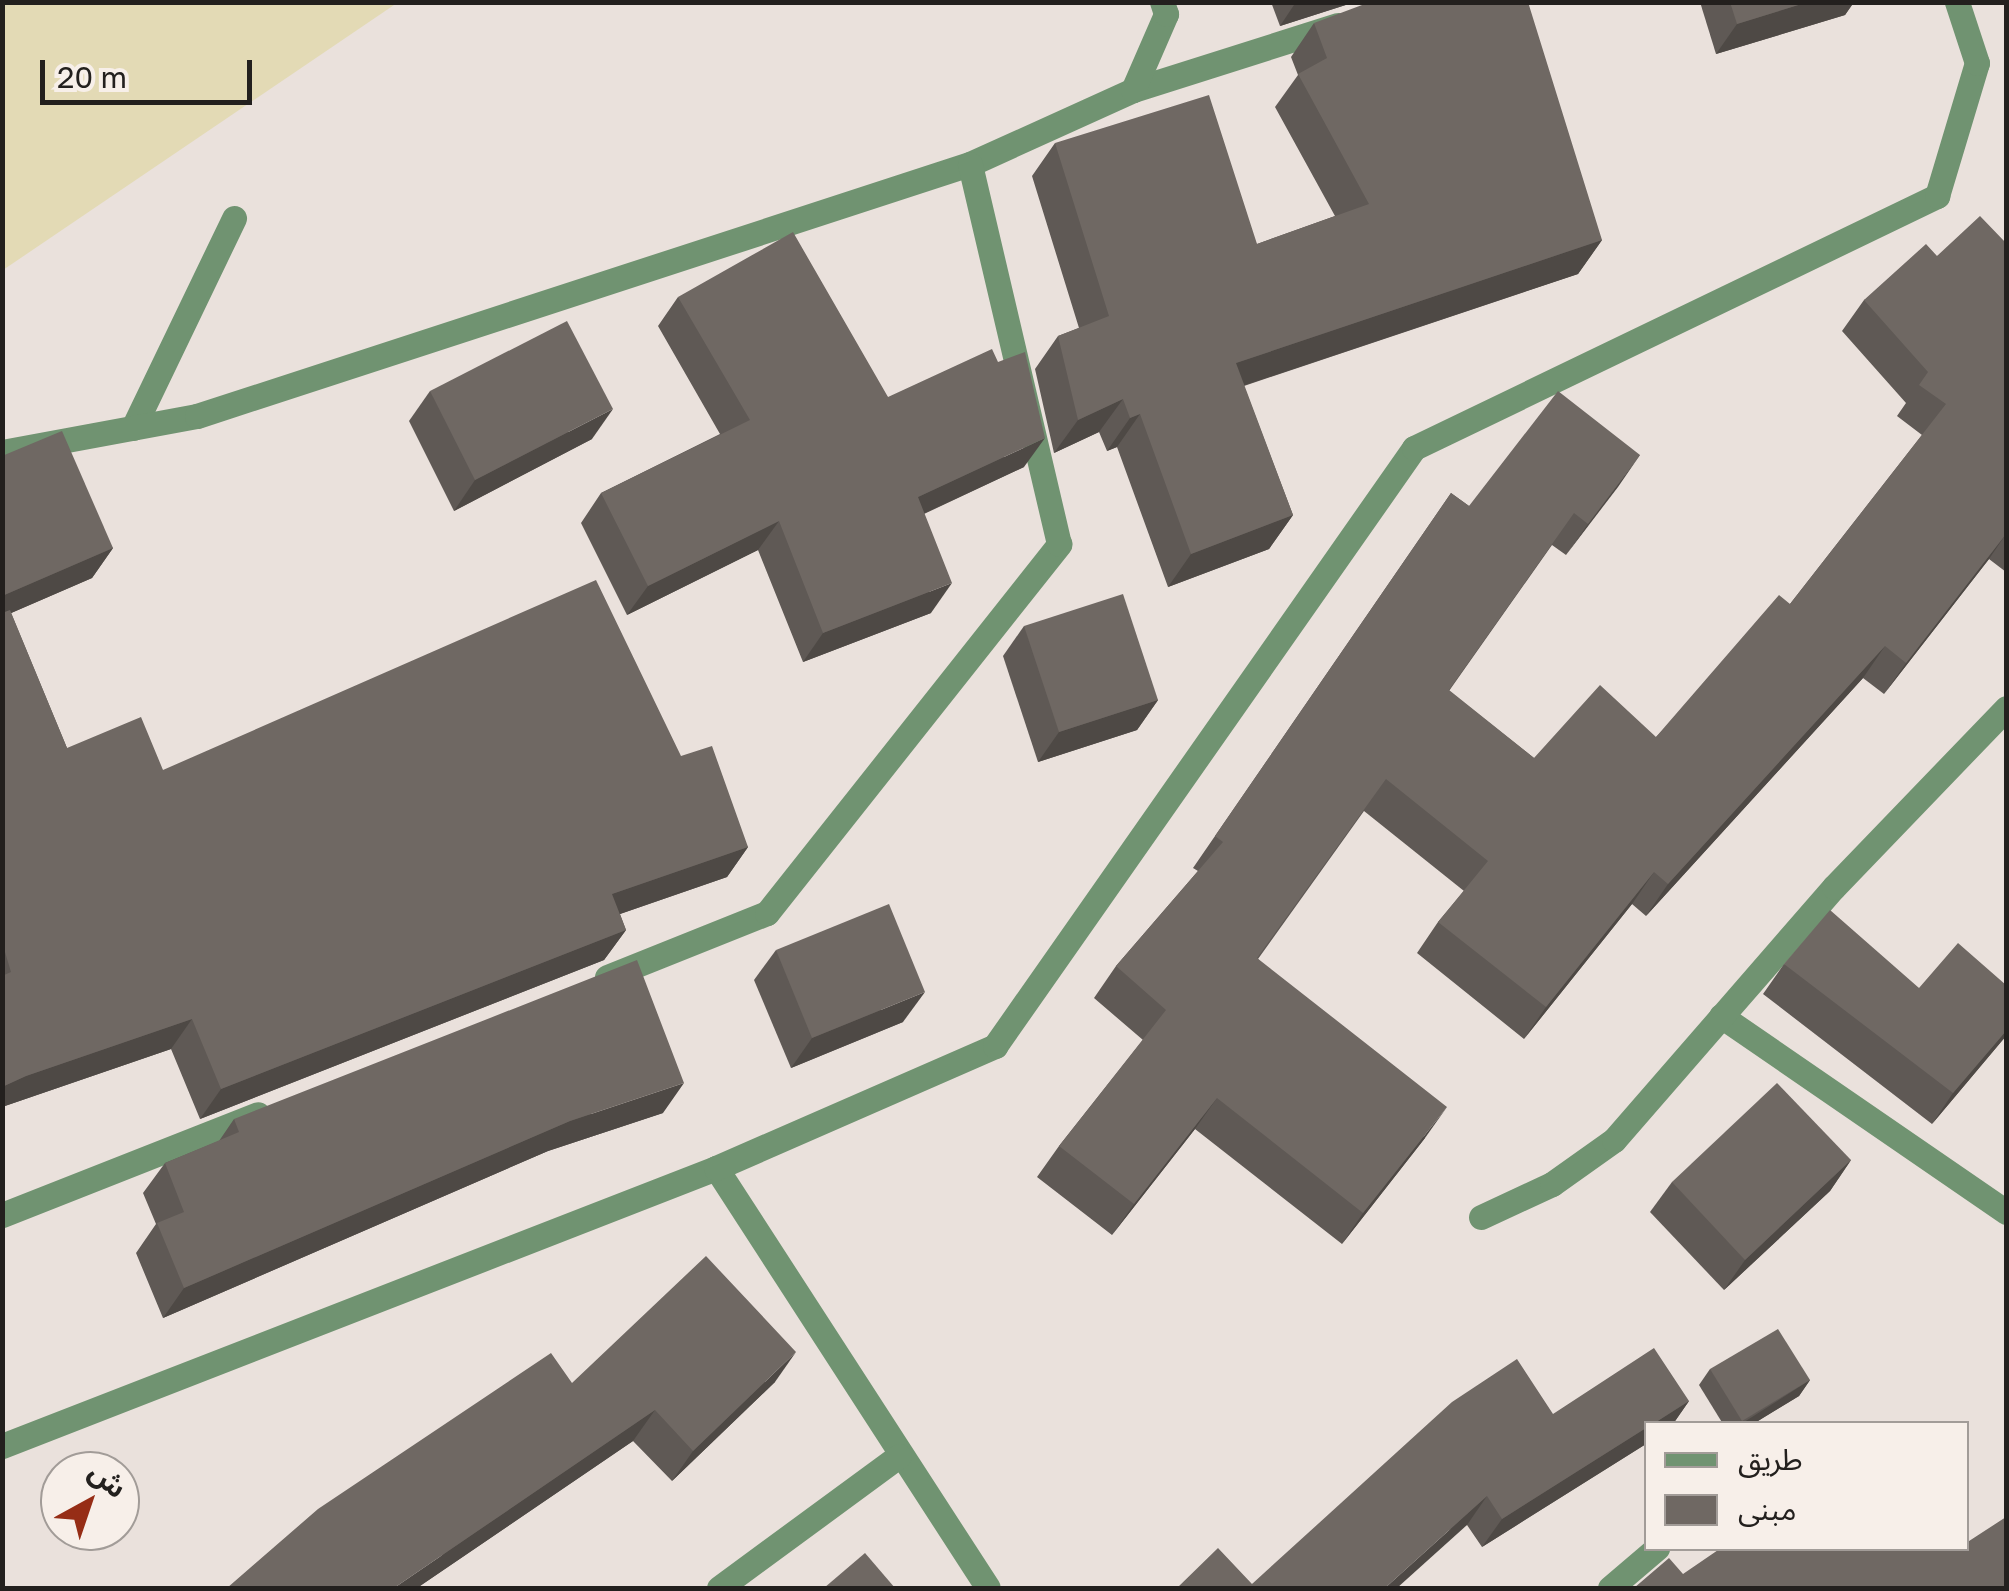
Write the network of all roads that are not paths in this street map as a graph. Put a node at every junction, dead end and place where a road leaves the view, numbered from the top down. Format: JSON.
{"nodes":[{"id":1,"x":1162,"y":2,"type":"edge"},
{"id":2,"x":1958,"y":2,"type":"edge"},
{"id":3,"x":1373,"y":14,"type":"edge"},
{"id":4,"x":1134,"y":90,"type":"junction"},
{"id":5,"x":970,"y":164,"type":"junction"},
{"id":6,"x":234,"y":218,"type":"dead end"},
{"id":7,"x":133,"y":428,"type":"junction"},
{"id":8,"x":2,"y":452,"type":"edge"},
{"id":9,"x":2006,"y":708,"type":"edge"},
{"id":10,"x":585,"y":985,"type":"edge"},
{"id":11,"x":1722,"y":1016,"type":"junction"},
{"id":12,"x":294,"y":1100,"type":"edge"},
{"id":13,"x":716,"y":1168,"type":"junction"},
{"id":14,"x":2002,"y":1201,"type":"edge"},
{"id":15,"x":2,"y":1215,"type":"edge"},
{"id":16,"x":1481,"y":1218,"type":"dead end"},
{"id":17,"x":2,"y":1446,"type":"edge"},
{"id":18,"x":899,"y":1456,"type":"junction"},
{"id":19,"x":1653,"y":1551,"type":"edge"},
{"id":20,"x":719,"y":1588,"type":"edge"},
{"id":21,"x":988,"y":1588,"type":"edge"},
{"id":22,"x":1610,"y":1588,"type":"edge"}],
"edges":[{"from":1,"to":4,"type":"street"},
{"from":2,"to":13,"type":"street"},
{"from":3,"to":4,"type":"street"},
{"from":4,"to":5,"type":"street"},
{"from":5,"to":7,"type":"street"},
{"from":5,"to":10,"type":"street"},
{"from":6,"to":7,"type":"street"},
{"from":7,"to":8,"type":"street"},
{"from":9,"to":11,"type":"street"},
{"from":11,"to":14,"type":"street"},
{"from":11,"to":16,"type":"street"},
{"from":12,"to":15,"type":"street"},
{"from":13,"to":17,"type":"street"},
{"from":13,"to":18,"type":"street"},
{"from":18,"to":20,"type":"street"},
{"from":18,"to":21,"type":"street"},
{"from":19,"to":22,"type":"street"}]}
